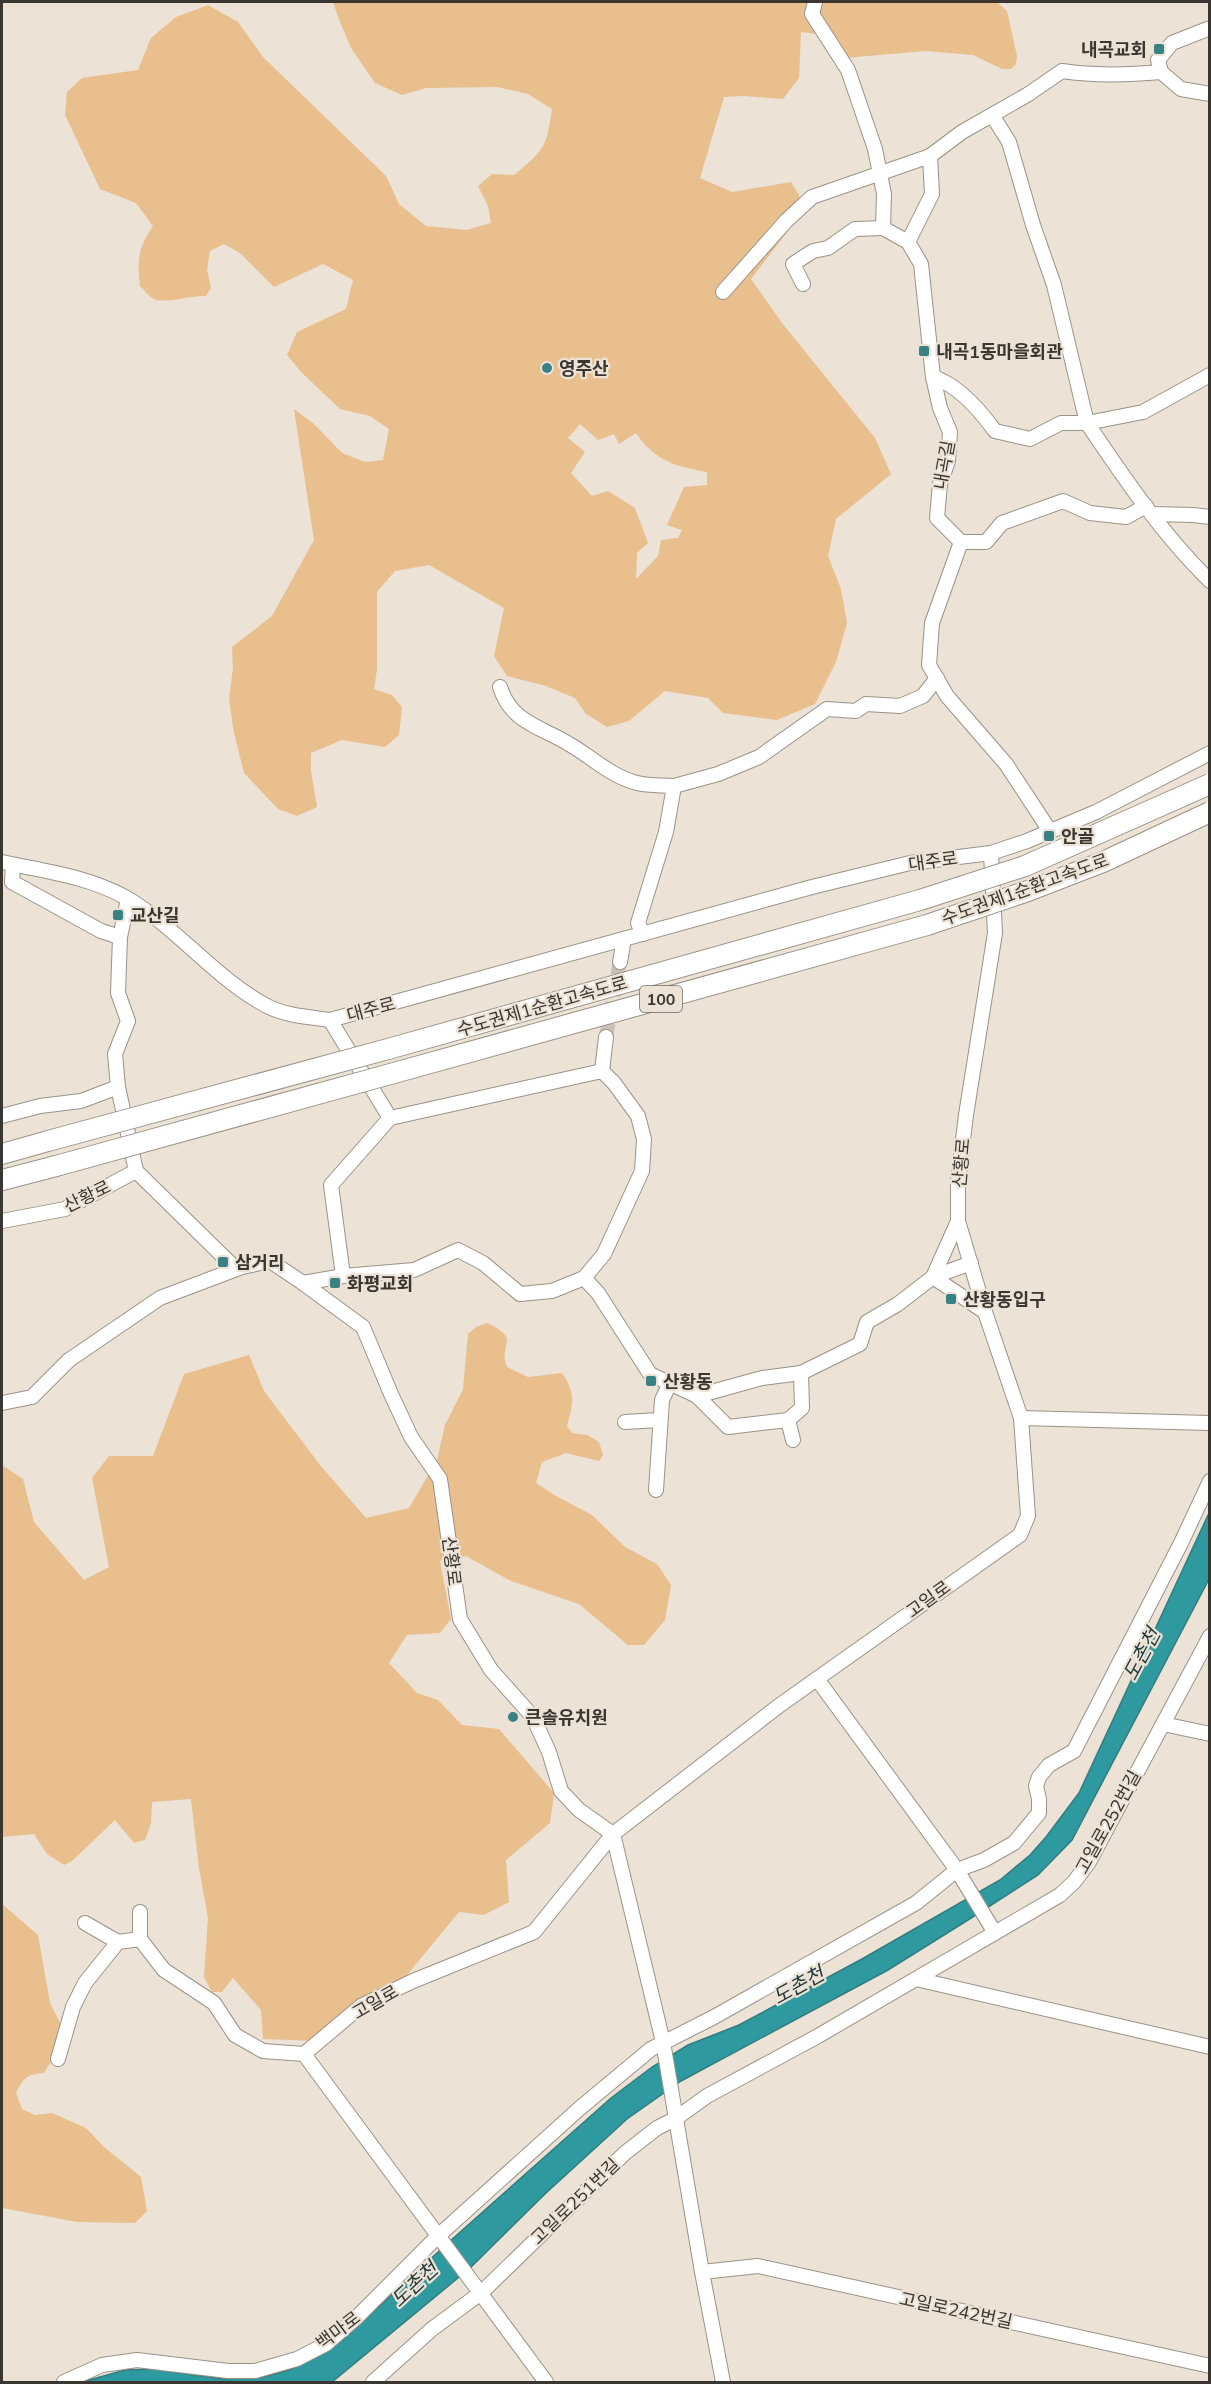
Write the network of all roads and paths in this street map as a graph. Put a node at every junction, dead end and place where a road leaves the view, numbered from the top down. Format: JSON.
{"nodes":[{"id":1,"x":815,"y":2,"type":"edge"},
{"id":2,"x":1209,"y":28,"type":"edge"},
{"id":3,"x":1161,"y":72,"type":"junction"},
{"id":4,"x":1209,"y":94,"type":"edge"},
{"id":5,"x":992,"y":115,"type":"junction"},
{"id":6,"x":930,"y":156,"type":"junction"},
{"id":7,"x":879,"y":173,"type":"junction"},
{"id":8,"x":883,"y":228,"type":"junction"},
{"id":9,"x":908,"y":242,"type":"junction"},
{"id":10,"x":803,"y":284,"type":"dead end"},
{"id":11,"x":723,"y":292,"type":"dead end"},
{"id":12,"x":1209,"y":375,"type":"edge"},
{"id":13,"x":933,"y":377,"type":"junction"},
{"id":14,"x":1087,"y":423,"type":"junction"},
{"id":15,"x":1149,"y":510,"type":"junction"},
{"id":16,"x":1209,"y":517,"type":"edge"},
{"id":17,"x":961,"y":542,"type":"junction"},
{"id":18,"x":1209,"y":581,"type":"edge"},
{"id":19,"x":936,"y":678,"type":"junction"},
{"id":20,"x":500,"y":687,"type":"dead end"},
{"id":21,"x":1209,"y":753,"type":"edge"},
{"id":22,"x":1209,"y":784,"type":"edge"},
{"id":23,"x":674,"y":786,"type":"junction"},
{"id":24,"x":1209,"y":812,"type":"edge"},
{"id":25,"x":1050,"y":831,"type":"junction"},
{"id":26,"x":991,"y":853,"type":"junction"},
{"id":27,"x":7,"y":864,"type":"edge"},
{"id":28,"x":128,"y":899,"type":"junction"},
{"id":29,"x":643,"y":934,"type":"junction"},
{"id":30,"x":120,"y":937,"type":"junction"},
{"id":31,"x":624,"y":939,"type":"junction"},
{"id":32,"x":620,"y":962,"type":"tunnel mouth"},
{"id":33,"x":330,"y":1020,"type":"junction"},
{"id":34,"x":606,"y":1037,"type":"tunnel mouth"},
{"id":35,"x":602,"y":1071,"type":"junction"},
{"id":36,"x":118,"y":1087,"type":"junction"},
{"id":37,"x":2,"y":1116,"type":"edge"},
{"id":38,"x":390,"y":1118,"type":"junction"},
{"id":39,"x":2,"y":1154,"type":"edge"},
{"id":40,"x":136,"y":1171,"type":"junction"},
{"id":41,"x":2,"y":1180,"type":"edge"},
{"id":42,"x":2,"y":1221,"type":"edge"},
{"id":43,"x":958,"y":1221,"type":"junction"},
{"id":44,"x":970,"y":1263,"type":"junction"},
{"id":45,"x":236,"y":1269,"type":"junction"},
{"id":46,"x":343,"y":1276,"type":"junction"},
{"id":47,"x":933,"y":1277,"type":"junction"},
{"id":48,"x":584,"y":1278,"type":"junction"},
{"id":49,"x":303,"y":1283,"type":"junction"},
{"id":50,"x":985,"y":1312,"type":"junction"},
{"id":51,"x":801,"y":1373,"type":"junction"},
{"id":52,"x":670,"y":1383,"type":"junction"},
{"id":53,"x":697,"y":1396,"type":"junction"},
{"id":54,"x":2,"y":1403,"type":"edge"},
{"id":55,"x":1021,"y":1418,"type":"junction"},
{"id":56,"x":660,"y":1420,"type":"junction"},
{"id":57,"x":788,"y":1420,"type":"junction"},
{"id":58,"x":625,"y":1422,"type":"dead end"},
{"id":59,"x":1209,"y":1423,"type":"edge"},
{"id":60,"x":793,"y":1440,"type":"dead end"},
{"id":61,"x":1209,"y":1481,"type":"edge"},
{"id":62,"x":656,"y":1490,"type":"dead end"},
{"id":63,"x":1209,"y":1636,"type":"edge"},
{"id":64,"x":817,"y":1679,"type":"junction"},
{"id":65,"x":1163,"y":1724,"type":"junction"},
{"id":66,"x":1209,"y":1734,"type":"edge"},
{"id":67,"x":613,"y":1834,"type":"junction"},
{"id":68,"x":959,"y":1873,"type":"junction"},
{"id":69,"x":140,"y":1912,"type":"dead end"},
{"id":70,"x":85,"y":1923,"type":"dead end"},
{"id":71,"x":992,"y":1927,"type":"junction"},
{"id":72,"x":140,"y":1939,"type":"junction"},
{"id":73,"x":118,"y":1942,"type":"junction"},
{"id":74,"x":915,"y":1979,"type":"junction"},
{"id":75,"x":664,"y":2047,"type":"junction"},
{"id":76,"x":1209,"y":2047,"type":"edge"},
{"id":77,"x":304,"y":2054,"type":"junction"},
{"id":78,"x":58,"y":2059,"type":"dead end"},
{"id":79,"x":674,"y":2112,"type":"junction"},
{"id":80,"x":439,"y":2238,"type":"junction"},
{"id":81,"x":702,"y":2272,"type":"junction"},
{"id":82,"x":477,"y":2288,"type":"junction"},
{"id":83,"x":1209,"y":2366,"type":"edge"},
{"id":84,"x":64,"y":2382,"type":"edge"},
{"id":85,"x":372,"y":2382,"type":"edge"},
{"id":86,"x":546,"y":2382,"type":"edge"},
{"id":87,"x":723,"y":2382,"type":"edge"}],
"edges":[{"from":1,"to":7,"type":"street"},
{"from":2,"to":3,"type":"street"},
{"from":3,"to":4,"type":"street"},
{"from":3,"to":5,"type":"street"},
{"from":5,"to":6,"type":"street"},
{"from":5,"to":14,"type":"street"},
{"from":6,"to":7,"type":"street"},
{"from":6,"to":9,"type":"street"},
{"from":7,"to":8,"type":"street"},
{"from":7,"to":11,"type":"street"},
{"from":8,"to":9,"type":"street"},
{"from":8,"to":10,"type":"street"},
{"from":9,"to":13,"type":"street","name":"내곡길"},
{"from":12,"to":14,"type":"street"},
{"from":13,"to":14,"type":"street"},
{"from":13,"to":17,"type":"street","name":"내곡길"},
{"from":14,"to":15,"type":"street"},
{"from":15,"to":16,"type":"street"},
{"from":15,"to":17,"type":"street"},
{"from":15,"to":18,"type":"street"},
{"from":17,"to":19,"type":"street"},
{"from":19,"to":23,"type":"street"},
{"from":19,"to":25,"type":"street"},
{"from":20,"to":23,"type":"street"},
{"from":21,"to":25,"type":"street","name":"대주로"},
{"from":22,"to":39,"type":"highway","name":"수도권제1순환고속도로","number":"100","bridge":true},
{"from":23,"to":29,"type":"street"},
{"from":24,"to":41,"type":"highway","name":"수도권제1순환고속도로","number":"100","bridge":true},
{"from":25,"to":26,"type":"street","name":"대주로"},
{"from":26,"to":29,"type":"street","name":"대주로"},
{"from":26,"to":43,"type":"street","name":"산황로"},
{"from":27,"to":28,"type":"street","name":"대주로"},
{"from":27,"to":30,"type":"street","name":"대주로"},
{"from":28,"to":30,"type":"street"},
{"from":28,"to":33,"type":"street","name":"대주로"},
{"from":29,"to":31,"type":"street","name":"대주로"},
{"from":30,"to":36,"type":"street"},
{"from":31,"to":32,"type":"street"},
{"from":31,"to":33,"type":"street","name":"대주로"},
{"from":33,"to":38,"type":"street"},
{"from":34,"to":35,"type":"street"},
{"from":35,"to":38,"type":"street"},
{"from":35,"to":48,"type":"street"},
{"from":36,"to":37,"type":"street"},
{"from":36,"to":40,"type":"street"},
{"from":38,"to":46,"type":"street"},
{"from":40,"to":42,"type":"street","name":"산황로"},
{"from":40,"to":45,"type":"street"},
{"from":43,"to":44,"type":"street","name":"산황로"},
{"from":43,"to":47,"type":"street"},
{"from":44,"to":47,"type":"street"},
{"from":44,"to":50,"type":"street","name":"고일로"},
{"from":45,"to":49,"type":"street","name":"산황로"},
{"from":45,"to":54,"type":"street","name":"산황로"},
{"from":46,"to":48,"type":"street"},
{"from":46,"to":49,"type":"street"},
{"from":47,"to":50,"type":"street"},
{"from":47,"to":51,"type":"street"},
{"from":48,"to":52,"type":"street"},
{"from":49,"to":67,"type":"street","name":"산황로"},
{"from":50,"to":55,"type":"street","name":"고일로"},
{"from":51,"to":53,"type":"street"},
{"from":51,"to":57,"type":"street"},
{"from":52,"to":53,"type":"street"},
{"from":52,"to":56,"type":"street"},
{"from":53,"to":57,"type":"street"},
{"from":55,"to":59,"type":"street"},
{"from":55,"to":64,"type":"street","name":"고일로"},
{"from":56,"to":58,"type":"street"},
{"from":56,"to":62,"type":"street"},
{"from":57,"to":60,"type":"street"},
{"from":61,"to":68,"type":"street","name":"백마로"},
{"from":63,"to":65,"type":"street","name":"고일로252번길"},
{"from":64,"to":67,"type":"street","name":"고일로"},
{"from":64,"to":68,"type":"street"},
{"from":65,"to":66,"type":"street"},
{"from":65,"to":71,"type":"street","name":"고일로252번길"},
{"from":67,"to":75,"type":"street"},
{"from":67,"to":77,"type":"street","name":"고일로"},
{"from":68,"to":71,"type":"street"},
{"from":68,"to":75,"type":"street","name":"백마로"},
{"from":69,"to":72,"type":"street"},
{"from":70,"to":73,"type":"street"},
{"from":71,"to":74,"type":"street","name":"고일로252번길"},
{"from":72,"to":73,"type":"street"},
{"from":72,"to":77,"type":"street"},
{"from":73,"to":78,"type":"street"},
{"from":74,"to":76,"type":"street"},
{"from":74,"to":79,"type":"street","name":"고일로252번길"},
{"from":75,"to":79,"type":"street"},
{"from":75,"to":80,"type":"street","name":"백마로"},
{"from":77,"to":80,"type":"street"},
{"from":79,"to":81,"type":"street"},
{"from":79,"to":82,"type":"street","name":"고일로251번길"},
{"from":80,"to":82,"type":"street"},
{"from":80,"to":84,"type":"street","name":"백마로"},
{"from":81,"to":83,"type":"street","name":"고일로242번길"},
{"from":81,"to":87,"type":"street"},
{"from":82,"to":85,"type":"street","name":"고일로251번길"},
{"from":82,"to":86,"type":"street"}]}
